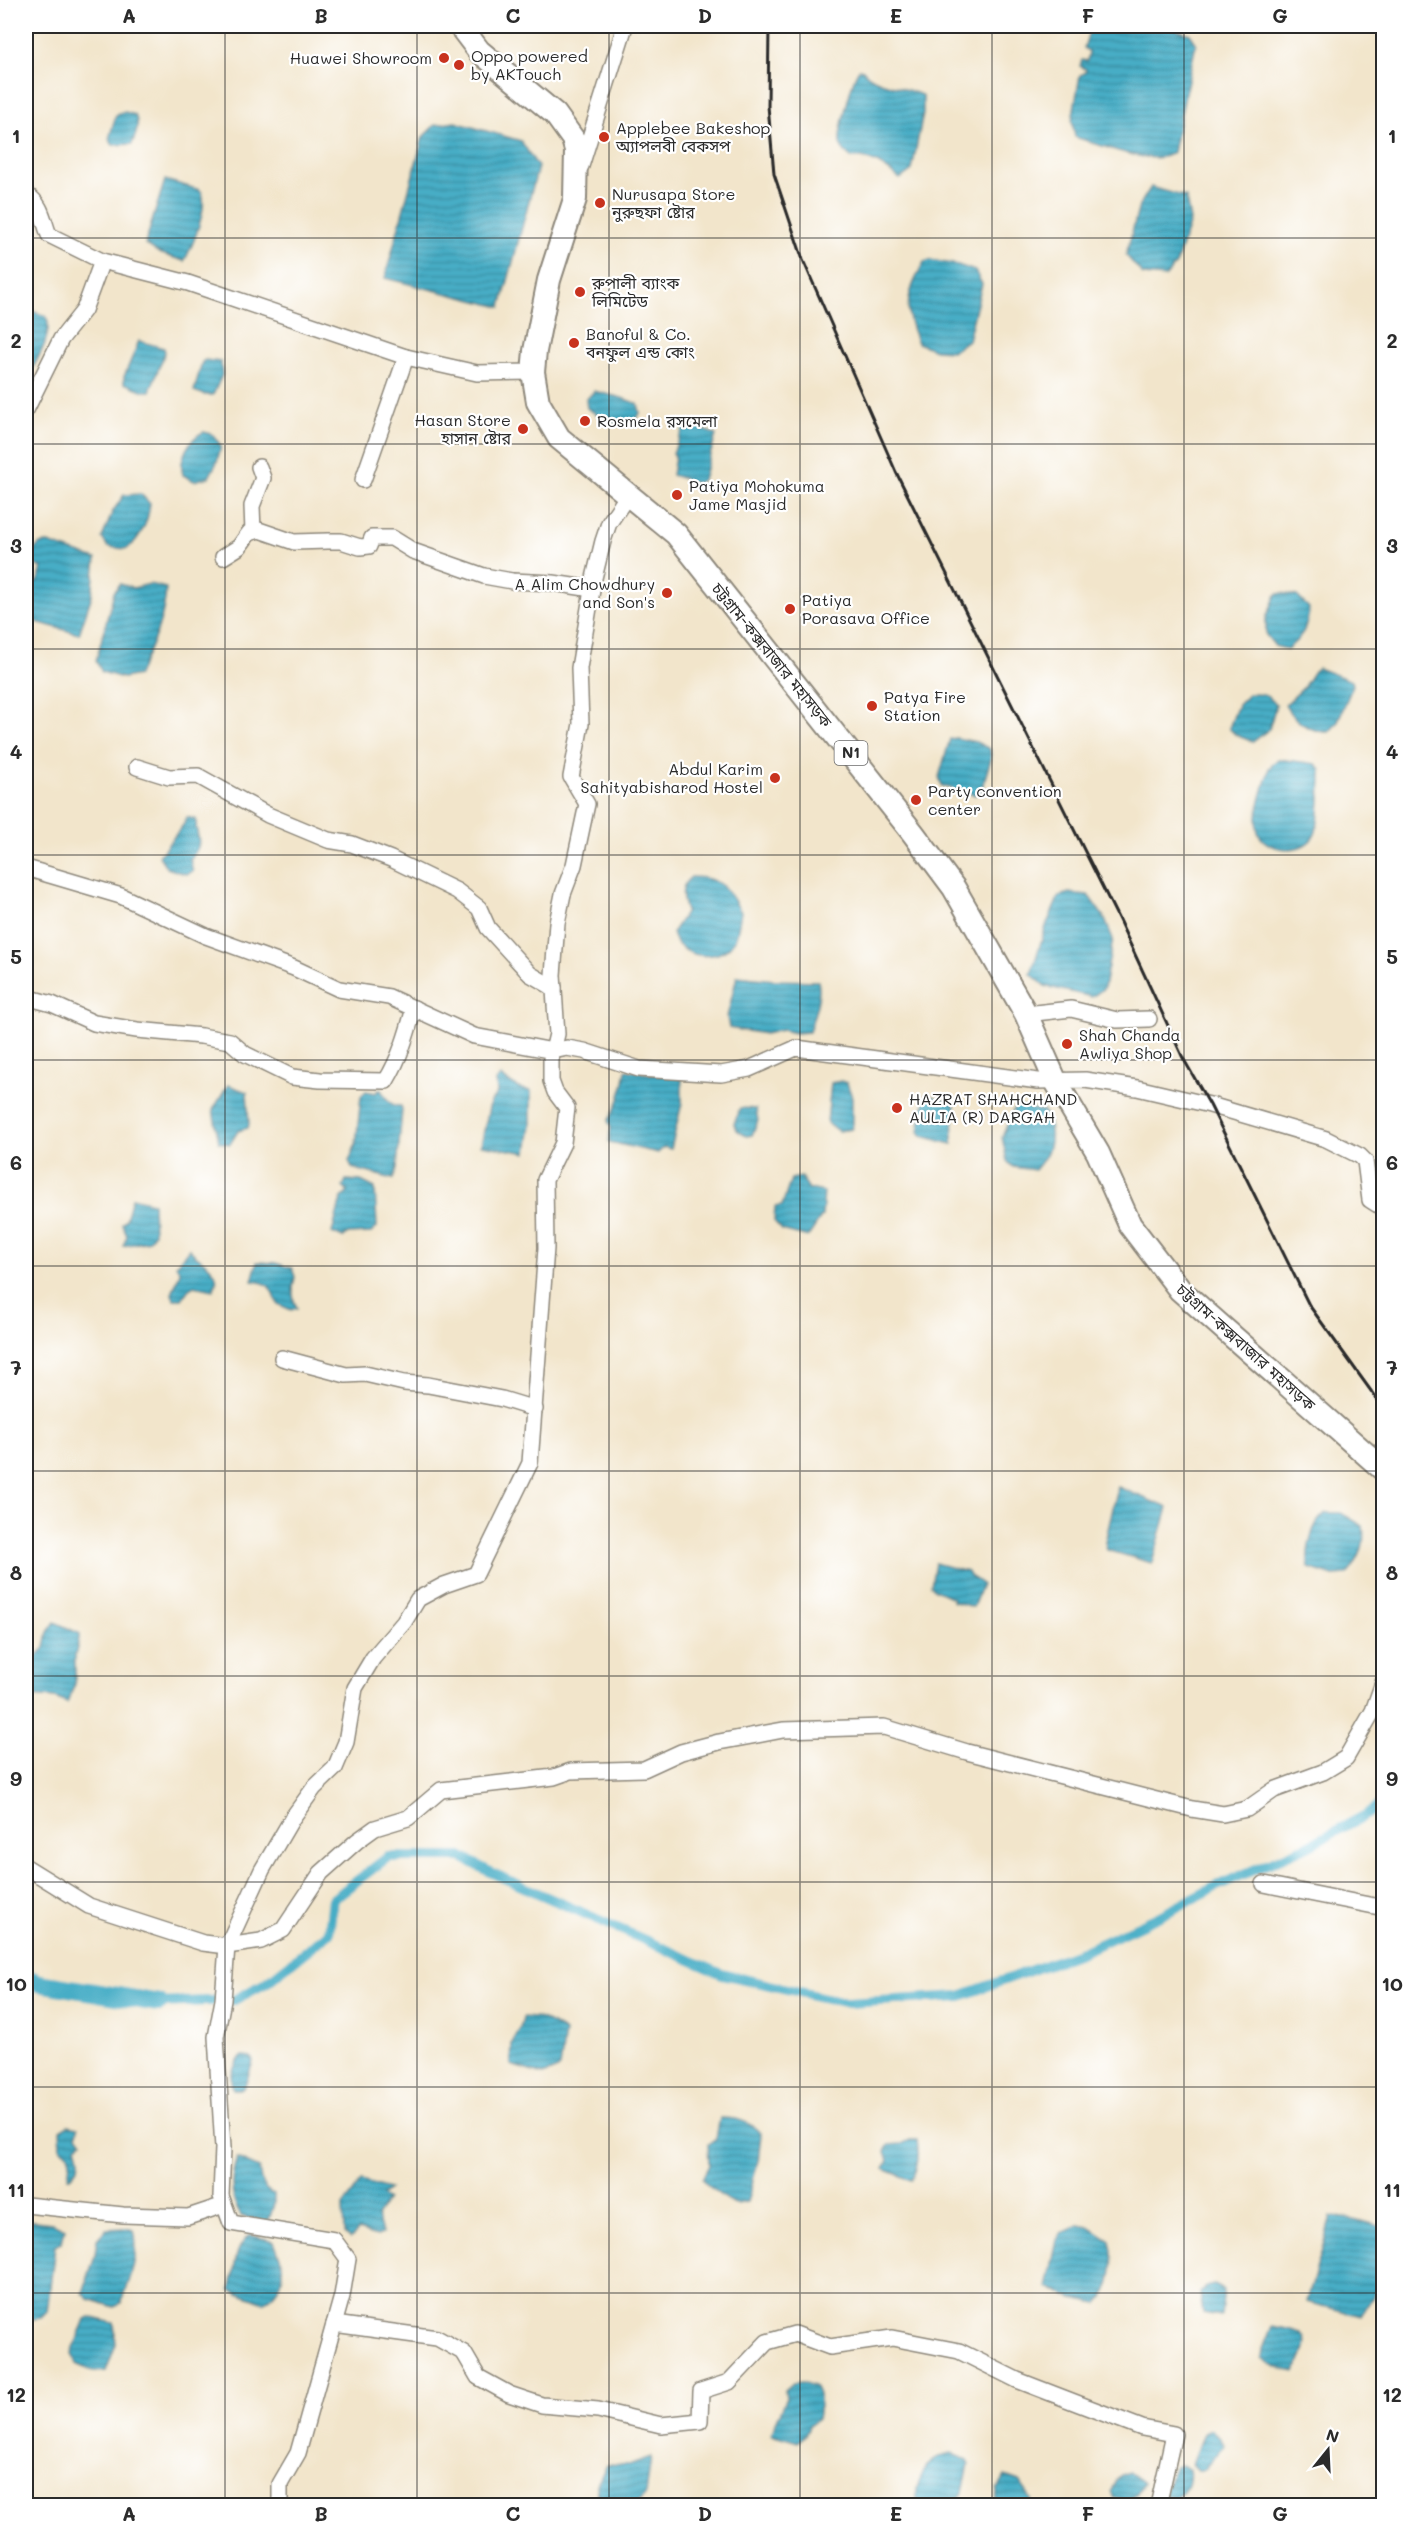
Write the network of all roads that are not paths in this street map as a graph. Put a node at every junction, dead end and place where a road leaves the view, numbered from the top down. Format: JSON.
{"nodes":[{"id":1,"x":460,"y":26,"type":"edge"},
{"id":2,"x":625,"y":26,"type":"edge"},
{"id":3,"x":577,"y":178,"type":"junction"},
{"id":4,"x":27,"y":195,"type":"edge"},
{"id":5,"x":102,"y":261,"type":"junction"},
{"id":6,"x":406,"y":357,"type":"junction"},
{"id":7,"x":534,"y":372,"type":"junction"},
{"id":8,"x":26,"y":410,"type":"edge"},
{"id":9,"x":259,"y":467,"type":"dead end"},
{"id":10,"x":363,"y":480,"type":"dead end"},
{"id":11,"x":628,"y":495,"type":"junction"},
{"id":12,"x":253,"y":532,"type":"junction"},
{"id":13,"x":223,"y":557,"type":"dead end"},
{"id":14,"x":592,"y":589,"type":"junction"},
{"id":15,"x":137,"y":767,"type":"dead end"},
{"id":16,"x":26,"y":868,"type":"edge"},
{"id":17,"x":554,"y":988,"type":"junction"},
{"id":18,"x":26,"y":997,"type":"edge"},
{"id":19,"x":414,"y":1008,"type":"junction"},
{"id":20,"x":1026,"y":1014,"type":"junction"},
{"id":21,"x":1149,"y":1019,"type":"dead end"},
{"id":22,"x":553,"y":1051,"type":"junction"},
{"id":23,"x":1055,"y":1080,"type":"junction"},
{"id":24,"x":1383,"y":1209,"type":"edge"},
{"id":25,"x":282,"y":1358,"type":"dead end"},
{"id":26,"x":535,"y":1409,"type":"junction"},
{"id":27,"x":1383,"y":1470,"type":"edge"},
{"id":28,"x":1383,"y":1680,"type":"edge"},
{"id":29,"x":26,"y":1867,"type":"edge"},
{"id":30,"x":1264,"y":1884,"type":"dead end"},
{"id":31,"x":1383,"y":1908,"type":"edge"},
{"id":32,"x":226,"y":1946,"type":"junction"},
{"id":33,"x":26,"y":2205,"type":"edge"},
{"id":34,"x":224,"y":2205,"type":"junction"},
{"id":35,"x":334,"y":2324,"type":"junction"},
{"id":36,"x":280,"y":2505,"type":"edge"},
{"id":37,"x":1158,"y":2505,"type":"edge"}],
"edges":[{"from":1,"to":3,"type":"highway","name":"চট্টগ্রাম-কক্সবাজার মহাসড়ক","number":"N1"},
{"from":2,"to":3,"type":"street"},
{"from":3,"to":7,"type":"highway","name":"চট্টগ্রাম-কক্সবাজার মহাসড়ক","number":"N1"},
{"from":4,"to":5,"type":"street"},
{"from":5,"to":6,"type":"street"},
{"from":5,"to":8,"type":"street"},
{"from":6,"to":7,"type":"street"},
{"from":6,"to":10,"type":"street"},
{"from":7,"to":11,"type":"highway","name":"চট্টগ্রাম-কক্সবাজার মহাসড়ক","number":"N1"},
{"from":9,"to":12,"type":"street"},
{"from":11,"to":14,"type":"street"},
{"from":11,"to":20,"type":"highway","name":"চট্টগ্রাম-কক্সবাজার মহাসড়ক","number":"N1"},
{"from":12,"to":13,"type":"street"},
{"from":12,"to":14,"type":"street"},
{"from":14,"to":17,"type":"street"},
{"from":15,"to":17,"type":"street"},
{"from":16,"to":19,"type":"street"},
{"from":17,"to":22,"type":"street"},
{"from":18,"to":19,"type":"street"},
{"from":19,"to":22,"type":"street"},
{"from":20,"to":21,"type":"street"},
{"from":20,"to":23,"type":"highway","name":"চট্টগ্রাম-কক্সবাজার মহাসড়ক","number":"N1"},
{"from":22,"to":23,"type":"street"},
{"from":22,"to":26,"type":"street"},
{"from":23,"to":24,"type":"street"},
{"from":23,"to":27,"type":"highway","name":"চট্টগ্রাম-কক্সবাজার মহাসড়ক","number":"N1"},
{"from":25,"to":26,"type":"street"},
{"from":26,"to":32,"type":"street"},
{"from":28,"to":32,"type":"street"},
{"from":29,"to":32,"type":"street"},
{"from":30,"to":31,"type":"street"},
{"from":32,"to":34,"type":"street"},
{"from":33,"to":34,"type":"street"},
{"from":34,"to":35,"type":"street"},
{"from":35,"to":36,"type":"street"},
{"from":35,"to":37,"type":"street"}]}
